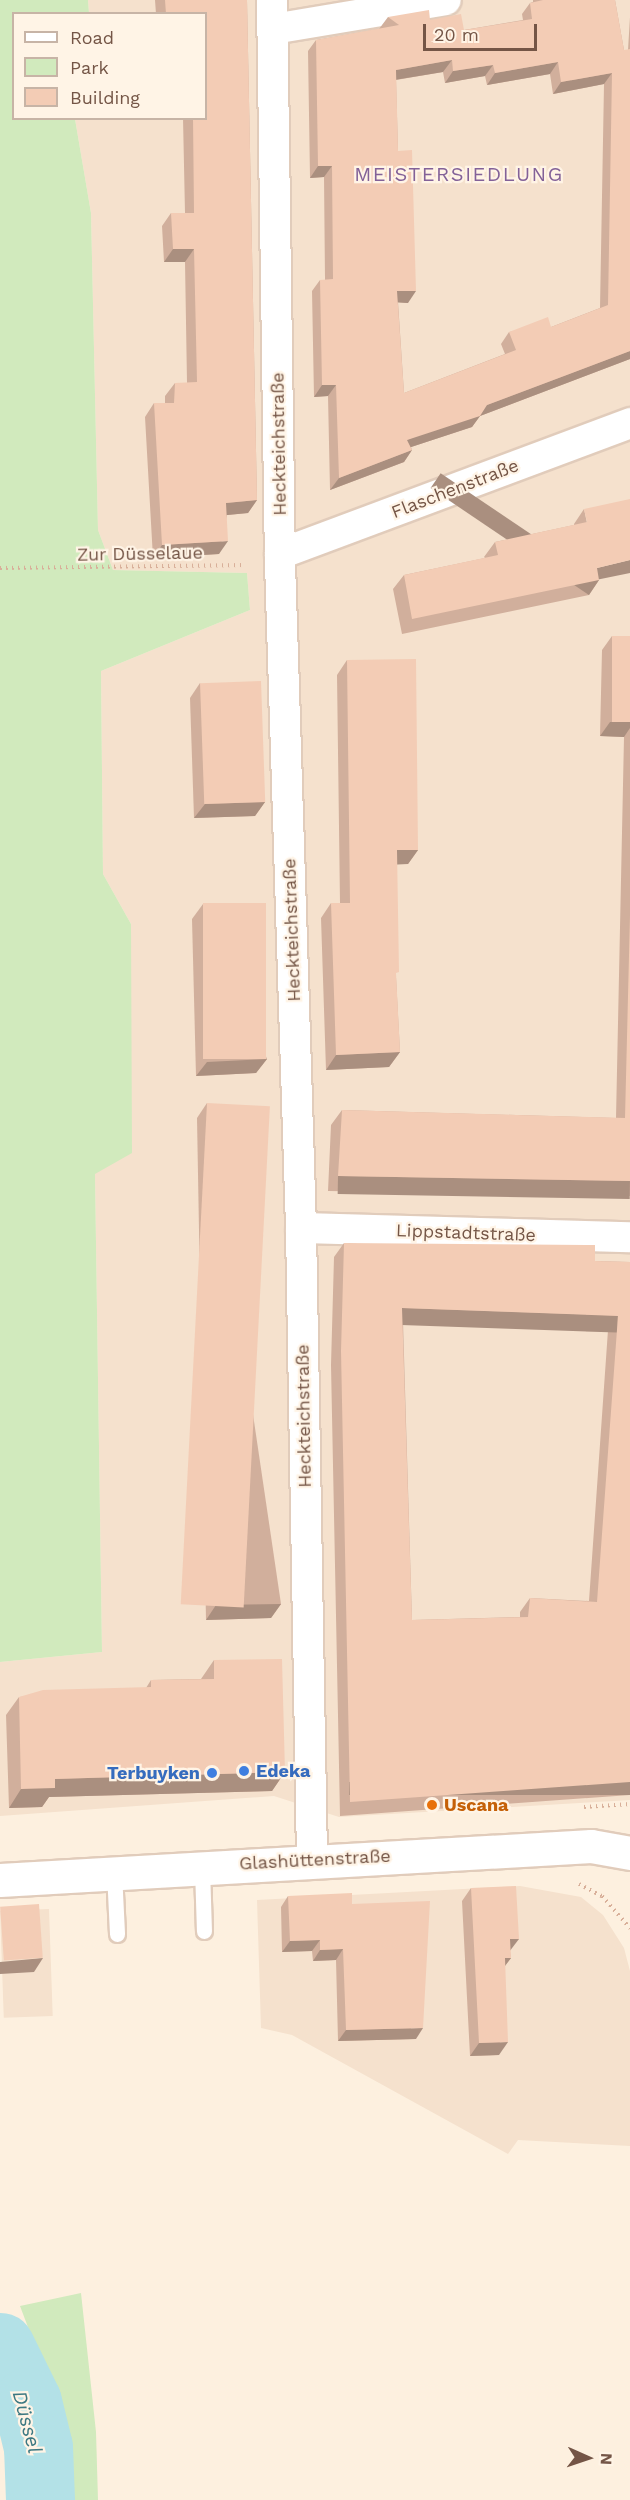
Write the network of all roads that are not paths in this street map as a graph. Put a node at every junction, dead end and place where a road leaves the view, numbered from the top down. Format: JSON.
{"nodes":[{"id":1,"x":446,"y":0,"type":"edge"},
{"id":2,"x":273,"y":14,"type":"edge"},
{"id":3,"x":630,"y":423,"type":"edge"},
{"id":4,"x":280,"y":559,"type":"junction"},
{"id":5,"x":301,"y":1228,"type":"junction"},
{"id":6,"x":630,"y":1237,"type":"edge"},
{"id":7,"x":630,"y":1853,"type":"edge"},
{"id":8,"x":312,"y":1860,"type":"junction"},
{"id":9,"x":202,"y":1868,"type":"junction"},
{"id":10,"x":114,"y":1872,"type":"junction"},
{"id":11,"x":0,"y":1880,"type":"edge"},
{"id":12,"x":204,"y":1930,"type":"dead end"},
{"id":13,"x":117,"y":1934,"type":"dead end"}],
"edges":[{"from":1,"to":2,"type":"street"},
{"from":2,"to":4,"type":"street","name":"Heckteichstraße"},
{"from":3,"to":4,"type":"street","name":"Flaschenstraße"},
{"from":4,"to":5,"type":"street","name":"Heckteichstraße"},
{"from":5,"to":6,"type":"street","name":"Lippstadtstraße"},
{"from":5,"to":8,"type":"street","name":"Heckteichstraße"},
{"from":7,"to":8,"type":"main road","name":"Glashüttenstraße"},
{"from":8,"to":9,"type":"main road","name":"Glashüttenstraße"},
{"from":9,"to":10,"type":"main road","name":"Glashüttenstraße"},
{"from":9,"to":12,"type":"lane"},
{"from":10,"to":11,"type":"main road","name":"Glashüttenstraße"},
{"from":10,"to":13,"type":"lane"}]}
